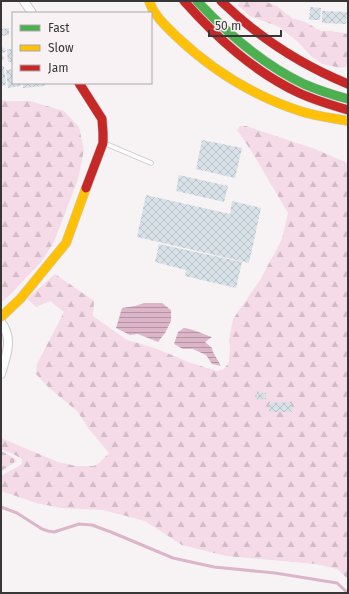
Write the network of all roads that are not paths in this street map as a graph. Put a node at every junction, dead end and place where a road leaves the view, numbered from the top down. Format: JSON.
{"nodes":[{"id":1,"x":24,"y":1,"type":"edge"},
{"id":2,"x":184,"y":1,"type":"edge"},
{"id":3,"x":197,"y":1,"type":"edge"},
{"id":4,"x":221,"y":1,"type":"edge"},
{"id":5,"x":148,"y":3,"type":"edge"},
{"id":6,"x":31,"y":12,"type":"edge"},
{"id":7,"x":80,"y":84,"type":"edge"},
{"id":8,"x":348,"y":84,"type":"edge"},
{"id":9,"x":348,"y":99,"type":"edge"},
{"id":10,"x":348,"y":110,"type":"edge"},
{"id":11,"x":348,"y":122,"type":"edge"},
{"id":12,"x":103,"y":143,"type":"junction"},
{"id":13,"x":151,"y":163,"type":"dead end"},
{"id":14,"x":1,"y":318,"type":"edge"},
{"id":15,"x":1,"y":322,"type":"edge"},
{"id":16,"x":1,"y":374,"type":"edge"}],
"edges":[{"from":1,"to":6,"type":"street"},
{"from":2,"to":10,"type":"main road"},
{"from":3,"to":9,"type":"main road"},
{"from":4,"to":8,"type":"main road"},
{"from":5,"to":11,"type":"main road"},
{"from":7,"to":12,"type":"main road"},
{"from":12,"to":13,"type":"lane"},
{"from":12,"to":14,"type":"main road"},
{"from":15,"to":16,"type":"street"}]}
